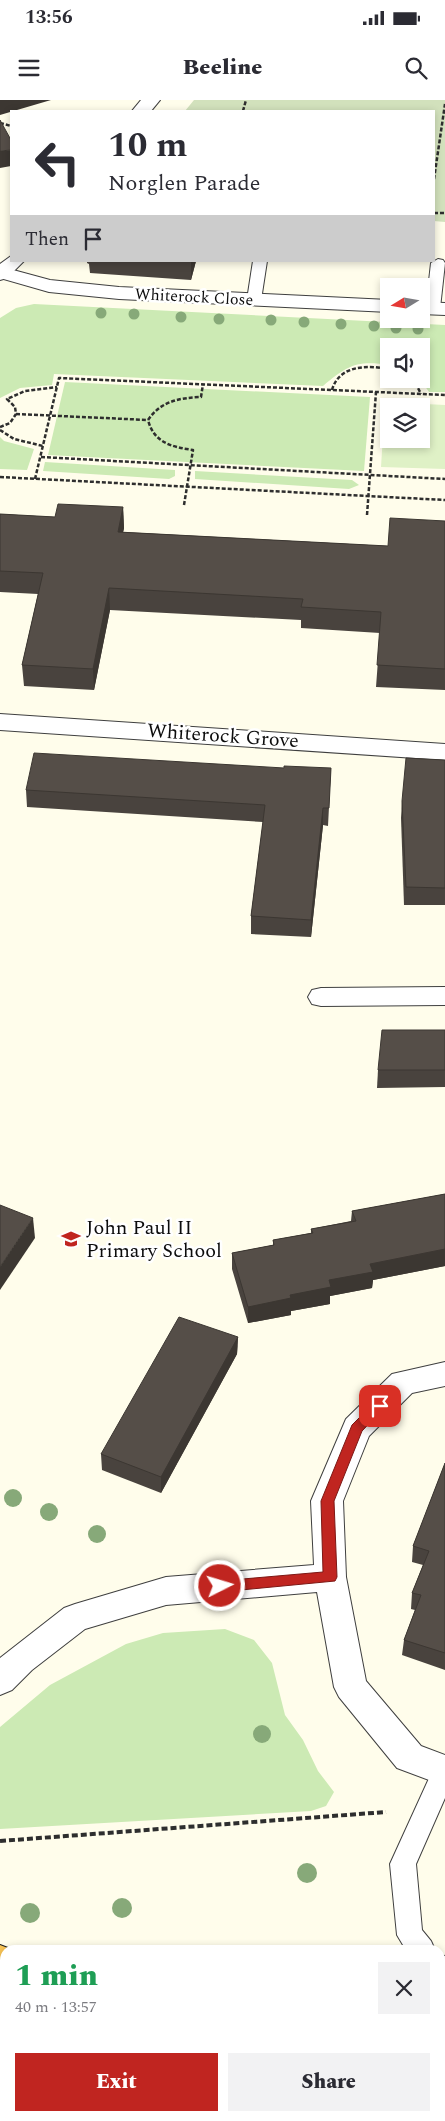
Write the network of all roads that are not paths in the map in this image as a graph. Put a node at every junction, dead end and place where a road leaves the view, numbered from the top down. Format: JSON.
{"nodes":[{"id":1,"x":151,"y":100,"type":"edge"},
{"id":2,"x":142,"y":110,"type":"edge"},
{"id":3,"x":260,"y":262,"type":"edge"},
{"id":4,"x":438,"y":264,"type":"dead end"},
{"id":5,"x":5,"y":269,"type":"edge"},
{"id":6,"x":254,"y":300,"type":"junction"},
{"id":7,"x":380,"y":306,"type":"edge"},
{"id":8,"x":433,"y":308,"type":"edge"},
{"id":9,"x":0,"y":722,"type":"edge"},
{"id":10,"x":445,"y":752,"type":"edge"},
{"id":11,"x":445,"y":996,"type":"edge"},
{"id":12,"x":321,"y":997,"type":"dead end"},
{"id":13,"x":445,"y":1374,"type":"edge"},
{"id":14,"x":330,"y":1577,"type":"junction"},
{"id":15,"x":0,"y":1680,"type":"edge"},
{"id":16,"x":445,"y":1771,"type":"edge"},
{"id":17,"x":418,"y":1945,"type":"edge"}],
"edges":[{"from":1,"to":2,"type":"street"},
{"from":3,"to":6,"type":"lane"},
{"from":4,"to":8,"type":"lane"},
{"from":5,"to":6,"type":"street","name":"Whiterock Close"},
{"from":6,"to":7,"type":"street","name":"Whiterock Close"},
{"from":9,"to":10,"type":"street","name":"Whiterock Grove"},
{"from":11,"to":12,"type":"street"},
{"from":13,"to":14,"type":"street"},
{"from":14,"to":15,"type":"street"},
{"from":14,"to":16,"type":"street"},
{"from":16,"to":17,"type":"lane"}]}
